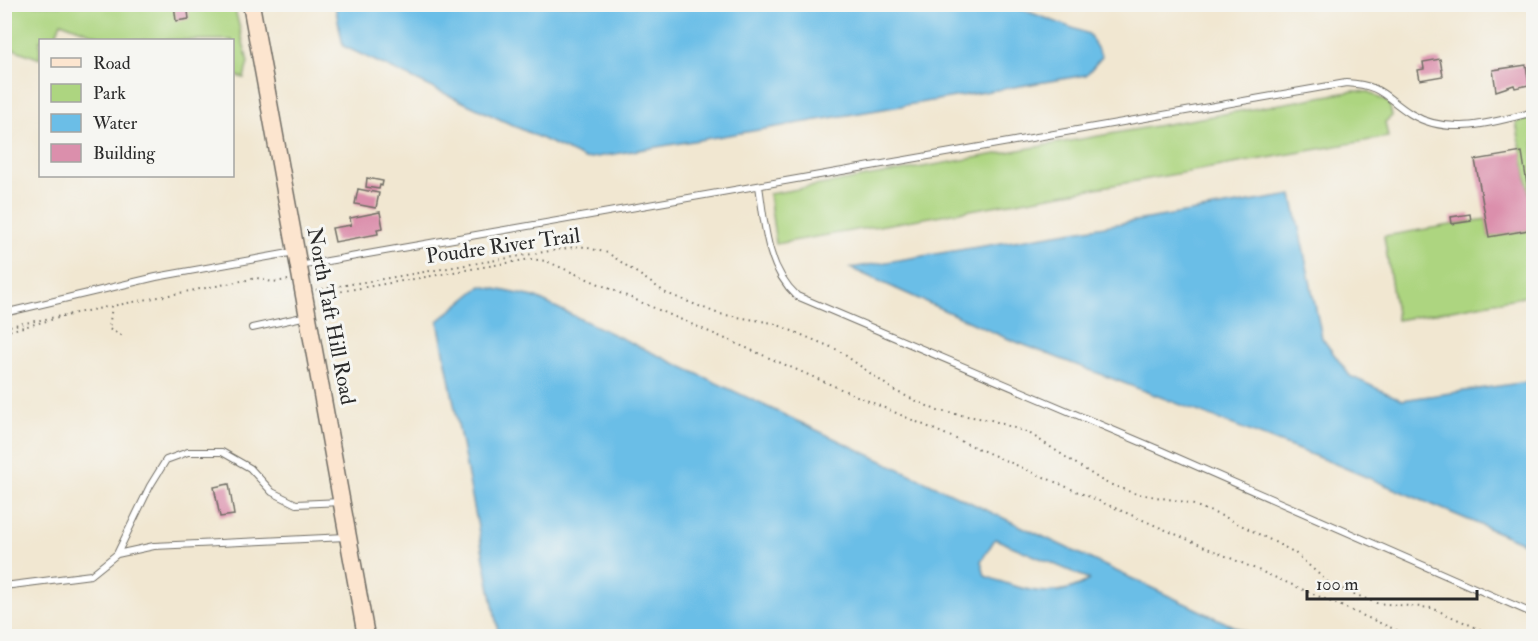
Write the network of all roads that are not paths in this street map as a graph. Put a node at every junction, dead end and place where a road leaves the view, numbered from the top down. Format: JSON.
{"nodes":[{"id":1,"x":251,"y":4,"type":"edge"},
{"id":2,"x":1533,"y":112,"type":"edge"},
{"id":3,"x":759,"y":186,"type":"junction"},
{"id":4,"x":297,"y":259,"type":"junction"},
{"id":5,"x":4,"y":313,"type":"edge"},
{"id":6,"x":307,"y":316,"type":"junction"},
{"id":7,"x":252,"y":328,"type":"dead end"},
{"id":8,"x":342,"y":502,"type":"junction"},
{"id":9,"x":347,"y":537,"type":"junction"},
{"id":10,"x":117,"y":554,"type":"junction"},
{"id":11,"x":4,"y":586,"type":"edge"},
{"id":12,"x":1533,"y":614,"type":"edge"},
{"id":13,"x":366,"y":636,"type":"edge"}],
"edges":[{"from":1,"to":4,"type":"main road","name":"North Taft Hill Road"},
{"from":2,"to":3,"type":"lane"},
{"from":3,"to":4,"type":"lane"},
{"from":3,"to":12,"type":"lane"},
{"from":4,"to":5,"type":"lane"},
{"from":4,"to":6,"type":"main road","name":"North Taft Hill Road"},
{"from":6,"to":7,"type":"lane"},
{"from":6,"to":8,"type":"main road","name":"North Taft Hill Road"},
{"from":8,"to":9,"type":"main road","name":"North Taft Hill Road"},
{"from":8,"to":10,"type":"lane"},
{"from":9,"to":10,"type":"lane"},
{"from":9,"to":13,"type":"main road","name":"North Taft Hill Road"},
{"from":10,"to":11,"type":"lane"}]}
